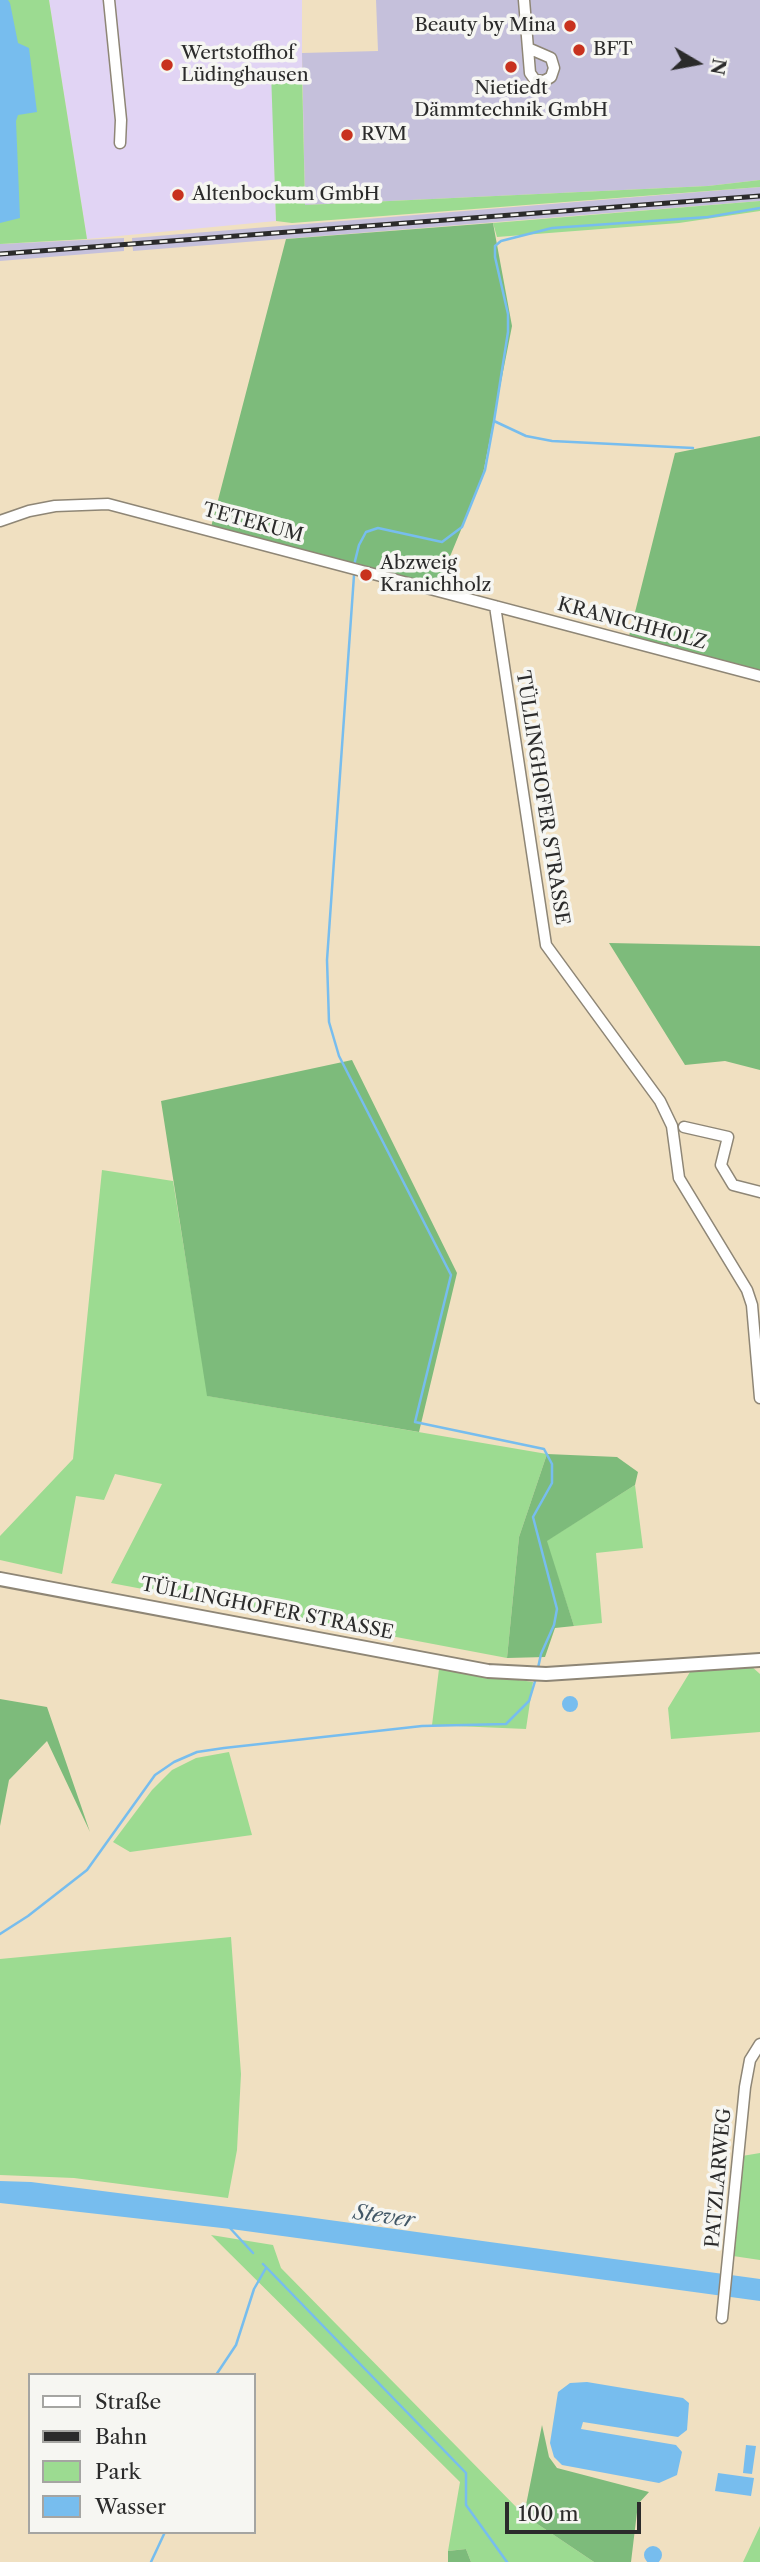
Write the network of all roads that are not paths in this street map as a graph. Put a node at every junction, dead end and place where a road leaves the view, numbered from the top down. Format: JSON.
{"nodes":[{"id":1,"x":109,"y":0,"type":"edge"},
{"id":2,"x":524,"y":0,"type":"edge"},
{"id":3,"x":528,"y":48,"type":"dead end"},
{"id":4,"x":120,"y":143,"type":"dead end"},
{"id":5,"x":0,"y":521,"type":"edge"},
{"id":6,"x":495,"y":606,"type":"junction"},
{"id":7,"x":760,"y":676,"type":"edge"},
{"id":8,"x":684,"y":1127,"type":"dead end"},
{"id":9,"x":760,"y":1192,"type":"edge"},
{"id":10,"x":760,"y":1398,"type":"edge"},
{"id":11,"x":0,"y":1579,"type":"edge"},
{"id":12,"x":760,"y":1660,"type":"edge"},
{"id":13,"x":760,"y":2044,"type":"edge"},
{"id":14,"x":722,"y":2314,"type":"dead end"}],
"edges":[{"from":1,"to":4,"type":"street"},
{"from":2,"to":3,"type":"street"},
{"from":5,"to":6,"type":"street","name":"TETEKUM"},
{"from":6,"to":7,"type":"street","name":"KRANICHHOLZ"},
{"from":6,"to":10,"type":"street","name":"TÜLLINGHOFER STRASSE"},
{"from":8,"to":9,"type":"street"},
{"from":11,"to":12,"type":"main road","name":"TÜLLINGHOFER STRASSE"},
{"from":13,"to":14,"type":"street","name":"PATZLARWEG"}]}
